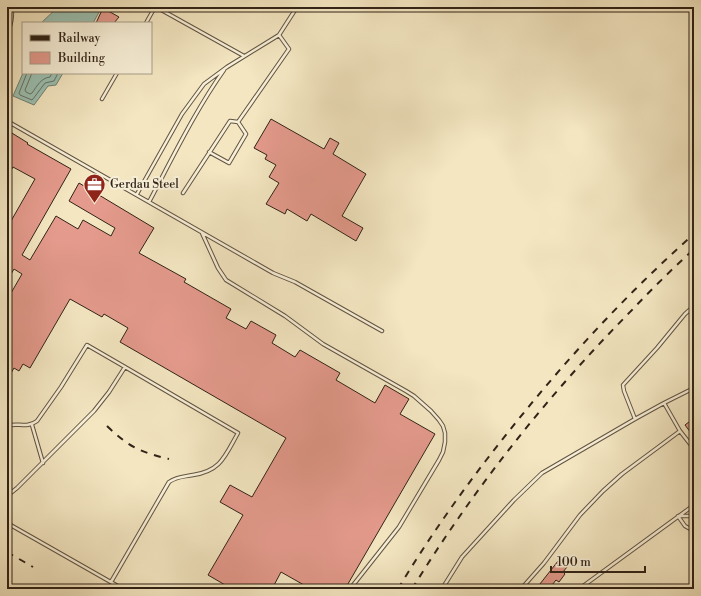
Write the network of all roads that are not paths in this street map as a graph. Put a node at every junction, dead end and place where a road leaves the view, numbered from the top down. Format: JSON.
{"nodes":[{"id":1,"x":12,"y":7,"type":"edge"},
{"id":2,"x":156,"y":7,"type":"edge"},
{"id":3,"x":297,"y":7,"type":"edge"},
{"id":4,"x":147,"y":22,"type":"edge"},
{"id":5,"x":7,"y":32,"type":"edge"},
{"id":6,"x":279,"y":35,"type":"junction"},
{"id":7,"x":244,"y":56,"type":"junction"},
{"id":8,"x":227,"y":67,"type":"junction"},
{"id":9,"x":116,"y":74,"type":"edge"},
{"id":10,"x":102,"y":99,"type":"dead end"},
{"id":11,"x":7,"y":121,"type":"edge"},
{"id":12,"x":238,"y":122,"type":"junction"},
{"id":13,"x":209,"y":152,"type":"junction"},
{"id":14,"x":183,"y":193,"type":"dead end"},
{"id":15,"x":137,"y":194,"type":"junction"},
{"id":16,"x":150,"y":202,"type":"junction"},
{"id":17,"x":202,"y":233,"type":"junction"},
{"id":18,"x":694,"y":288,"type":"edge"},
{"id":19,"x":694,"y":299,"type":"edge"},
{"id":20,"x":694,"y":306,"type":"edge"},
{"id":21,"x":382,"y":331,"type":"dead end"},
{"id":22,"x":125,"y":367,"type":"junction"},
{"id":23,"x":694,"y":388,"type":"edge"},
{"id":24,"x":664,"y":403,"type":"junction"},
{"id":25,"x":634,"y":418,"type":"junction"},
{"id":26,"x":32,"y":425,"type":"junction"},
{"id":27,"x":7,"y":426,"type":"edge"},
{"id":28,"x":680,"y":431,"type":"junction"},
{"id":29,"x":694,"y":449,"type":"edge"},
{"id":30,"x":42,"y":463,"type":"junction"},
{"id":31,"x":7,"y":496,"type":"edge"},
{"id":32,"x":694,"y":505,"type":"edge"},
{"id":33,"x":678,"y":516,"type":"junction"},
{"id":34,"x":694,"y":518,"type":"edge"},
{"id":35,"x":7,"y":523,"type":"edge"},
{"id":36,"x":694,"y":532,"type":"edge"},
{"id":37,"x":111,"y":582,"type":"junction"},
{"id":38,"x":123,"y":589,"type":"edge"},
{"id":39,"x":350,"y":589,"type":"edge"},
{"id":40,"x":442,"y":589,"type":"edge"},
{"id":41,"x":521,"y":589,"type":"edge"},
{"id":42,"x":579,"y":589,"type":"edge"}],
"edges":[{"from":1,"to":5,"type":"lane"},
{"from":2,"to":4,"type":"lane"},
{"from":2,"to":7,"type":"lane"},
{"from":3,"to":6,"type":"lane"},
{"from":6,"to":7,"type":"lane"},
{"from":6,"to":12,"type":"lane"},
{"from":7,"to":8,"type":"lane"},
{"from":8,"to":15,"type":"lane"},
{"from":8,"to":16,"type":"lane"},
{"from":9,"to":10,"type":"lane"},
{"from":11,"to":15,"type":"lane"},
{"from":12,"to":13,"type":"lane"},
{"from":12,"to":13,"type":"lane"},
{"from":13,"to":14,"type":"lane"},
{"from":15,"to":16,"type":"lane"},
{"from":16,"to":17,"type":"lane"},
{"from":17,"to":21,"type":"lane"},
{"from":17,"to":39,"type":"lane"},
{"from":18,"to":19,"type":"lane"},
{"from":20,"to":25,"type":"lane"},
{"from":22,"to":26,"type":"lane"},
{"from":22,"to":30,"type":"lane"},
{"from":22,"to":37,"type":"lane"},
{"from":23,"to":24,"type":"lane"},
{"from":24,"to":25,"type":"lane"},
{"from":24,"to":28,"type":"lane"},
{"from":25,"to":40,"type":"lane"},
{"from":26,"to":27,"type":"lane"},
{"from":26,"to":30,"type":"lane"},
{"from":28,"to":29,"type":"lane"},
{"from":28,"to":41,"type":"lane"},
{"from":30,"to":31,"type":"lane"},
{"from":32,"to":33,"type":"lane"},
{"from":33,"to":34,"type":"lane"},
{"from":33,"to":36,"type":"lane"},
{"from":33,"to":42,"type":"lane"},
{"from":35,"to":37,"type":"lane"},
{"from":37,"to":38,"type":"lane"}]}
